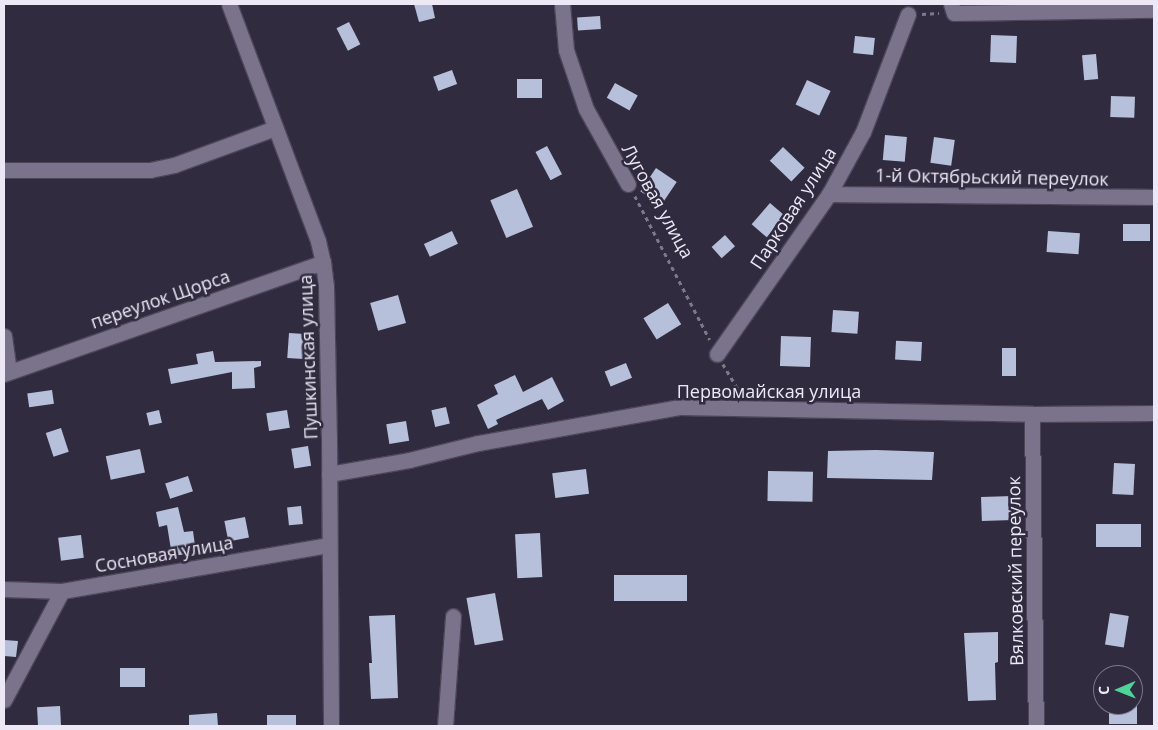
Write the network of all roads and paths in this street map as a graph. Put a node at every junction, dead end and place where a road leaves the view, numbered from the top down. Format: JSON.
{"nodes":[{"id":1,"x":229,"y":4,"type":"edge"},
{"id":2,"x":562,"y":4,"type":"edge"},
{"id":3,"x":952,"y":8,"type":"edge"},
{"id":4,"x":1154,"y":10,"type":"edge"},
{"id":5,"x":908,"y":14,"type":"joint"},
{"id":6,"x":275,"y":128,"type":"junction"},
{"id":7,"x":4,"y":170,"type":"edge"},
{"id":8,"x":628,"y":184,"type":"joint"},
{"id":9,"x":829,"y":194,"type":"junction"},
{"id":10,"x":1154,"y":197,"type":"edge"},
{"id":11,"x":323,"y":262,"type":"junction"},
{"id":12,"x":4,"y":336,"type":"edge"},
{"id":13,"x":717,"y":354,"type":"junction"},
{"id":14,"x":6,"y":373,"type":"edge"},
{"id":15,"x":749,"y":407,"type":"junction"},
{"id":16,"x":1154,"y":413,"type":"edge"},
{"id":17,"x":1032,"y":414,"type":"junction"},
{"id":18,"x":329,"y":474,"type":"junction"},
{"id":19,"x":329,"y":545,"type":"junction"},
{"id":20,"x":4,"y":589,"type":"edge"},
{"id":21,"x":62,"y":591,"type":"junction"},
{"id":22,"x":453,"y":616,"type":"dead end"},
{"id":23,"x":4,"y":700,"type":"edge"},
{"id":24,"x":331,"y":726,"type":"edge"},
{"id":25,"x":445,"y":726,"type":"edge"},
{"id":26,"x":1036,"y":726,"type":"edge"}],
"edges":[{"from":1,"to":6,"type":"street","name":"Пушкинская улица"},
{"from":2,"to":8,"type":"street","name":"Луговая улица"},
{"from":3,"to":4,"type":"street"},
{"from":3,"to":5,"type":"path"},
{"from":5,"to":9,"type":"street","name":"Парковая улица"},
{"from":6,"to":7,"type":"street"},
{"from":6,"to":11,"type":"street","name":"Пушкинская улица"},
{"from":8,"to":13,"type":"path","name":"Луговая улица"},
{"from":9,"to":10,"type":"street","name":"1-й Октябрьский переулок"},
{"from":9,"to":13,"type":"street","name":"Парковая улица"},
{"from":11,"to":14,"type":"street","name":"переулок Щорса"},
{"from":11,"to":18,"type":"street","name":"Пушкинская улица"},
{"from":12,"to":14,"type":"street","name":"переулок Щорса"},
{"from":13,"to":15,"type":"path","name":"Луговая улица"},
{"from":15,"to":17,"type":"street","name":"Первомайская улица"},
{"from":15,"to":18,"type":"street","name":"Первомайская улица"},
{"from":16,"to":17,"type":"street","name":"Первомайская улица"},
{"from":17,"to":26,"type":"street","name":"Вялковский переулок"},
{"from":18,"to":19,"type":"street","name":"Пушкинская улица"},
{"from":19,"to":21,"type":"street","name":"Сосновая улица"},
{"from":19,"to":24,"type":"street","name":"Пушкинская улица"},
{"from":20,"to":21,"type":"street","name":"Сосновая улица"},
{"from":21,"to":23,"type":"street"},
{"from":22,"to":25,"type":"street"}]}
